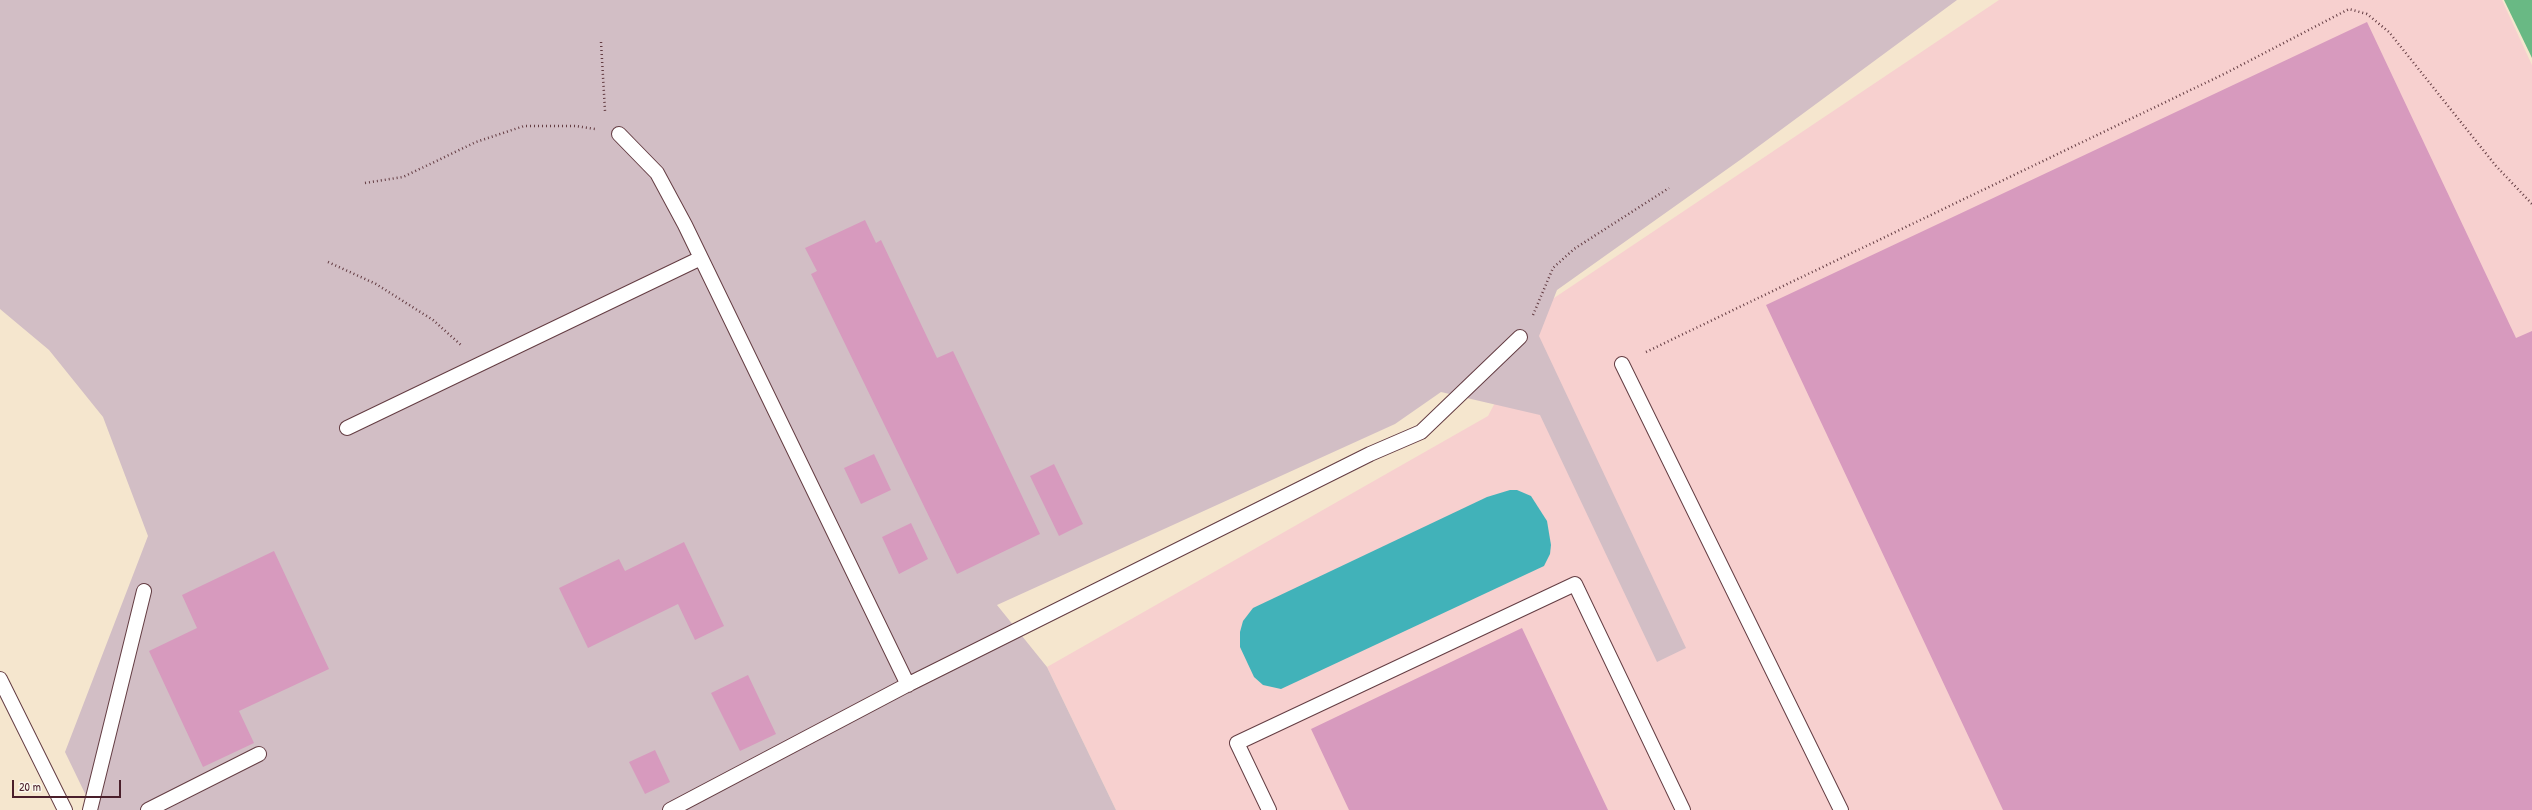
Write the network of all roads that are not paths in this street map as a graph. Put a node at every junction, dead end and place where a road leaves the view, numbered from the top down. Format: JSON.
{"nodes":[{"id":1,"x":619,"y":134,"type":"road end"},
{"id":2,"x":701,"y":258,"type":"junction"},
{"id":3,"x":1520,"y":337,"type":"road end"},
{"id":4,"x":1622,"y":364,"type":"road end"},
{"id":5,"x":347,"y":428,"type":"dead end"},
{"id":6,"x":144,"y":591,"type":"dead end"},
{"id":7,"x":0,"y":679,"type":"edge"},
{"id":8,"x":908,"y":685,"type":"junction"},
{"id":9,"x":259,"y":754,"type":"dead end"},
{"id":10,"x":65,"y":810,"type":"edge"},
{"id":11,"x":90,"y":810,"type":"edge"},
{"id":12,"x":148,"y":810,"type":"edge"},
{"id":13,"x":670,"y":810,"type":"edge"},
{"id":14,"x":1269,"y":810,"type":"edge"},
{"id":15,"x":1683,"y":810,"type":"edge"},
{"id":16,"x":1841,"y":810,"type":"edge"}],
"edges":[{"from":1,"to":2,"type":"lane"},
{"from":2,"to":5,"type":"lane"},
{"from":2,"to":8,"type":"lane"},
{"from":3,"to":8,"type":"lane"},
{"from":4,"to":16,"type":"lane"},
{"from":6,"to":11,"type":"lane"},
{"from":7,"to":10,"type":"lane"},
{"from":8,"to":13,"type":"lane"},
{"from":9,"to":12,"type":"lane"},
{"from":14,"to":15,"type":"lane"}]}
